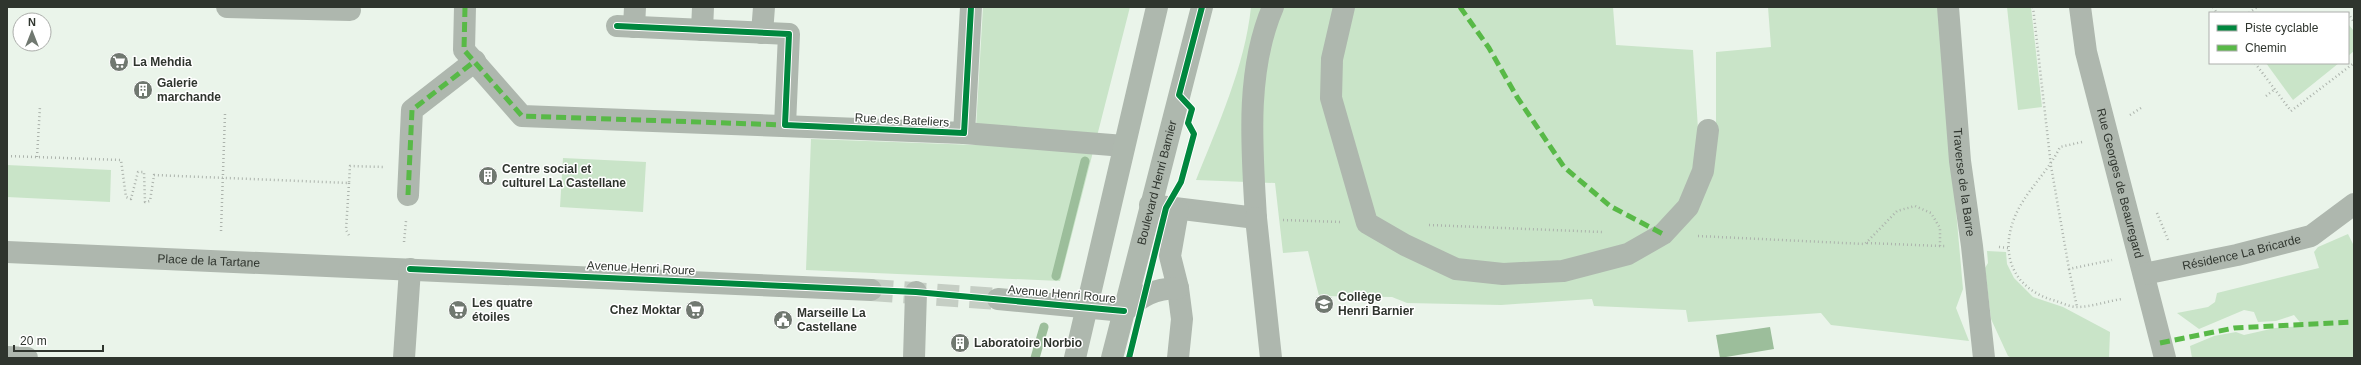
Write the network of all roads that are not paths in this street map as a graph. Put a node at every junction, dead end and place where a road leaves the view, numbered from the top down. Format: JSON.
{"nodes":[{"id":1,"x":227,"y":7,"type":"edge"},
{"id":2,"x":465,"y":7,"type":"edge"},
{"id":3,"x":703,"y":7,"type":"edge"},
{"id":4,"x":764,"y":7,"type":"edge"},
{"id":5,"x":971,"y":7,"type":"edge"},
{"id":6,"x":1157,"y":7,"type":"edge"},
{"id":7,"x":1202,"y":7,"type":"edge"},
{"id":8,"x":1273,"y":7,"type":"edge"},
{"id":9,"x":1344,"y":7,"type":"edge"},
{"id":10,"x":1948,"y":7,"type":"edge"},
{"id":11,"x":2080,"y":7,"type":"edge"},
{"id":12,"x":276,"y":8,"type":"edge"},
{"id":13,"x":350,"y":10,"type":"dead end"},
{"id":14,"x":629,"y":20,"type":"edge"},
{"id":15,"x":702,"y":30,"type":"junction"},
{"id":16,"x":762,"y":33,"type":"junction"},
{"id":17,"x":475,"y":61,"type":"junction"},
{"id":18,"x":785,"y":125,"type":"junction"},
{"id":19,"x":1708,"y":130,"type":"dead end"},
{"id":20,"x":964,"y":133,"type":"junction"},
{"id":21,"x":1124,"y":146,"type":"junction"},
{"id":22,"x":408,"y":195,"type":"road end"},
{"id":23,"x":2354,"y":204,"type":"edge"},
{"id":24,"x":1150,"y":205,"type":"junction"},
{"id":25,"x":1178,"y":210,"type":"junction"},
{"id":26,"x":1256,"y":218,"type":"junction"},
{"id":27,"x":7,"y":252,"type":"edge"},
{"id":28,"x":2141,"y":264,"type":"junction"},
{"id":29,"x":404,"y":269,"type":"junction"},
{"id":30,"x":1178,"y":288,"type":"junction"},
{"id":31,"x":871,"y":290,"type":"tunnel mouth"},
{"id":32,"x":916,"y":292,"type":"dead end"},
{"id":33,"x":998,"y":299,"type":"tunnel mouth"},
{"id":34,"x":1088,"y":307,"type":"junction"},
{"id":35,"x":1124,"y":311,"type":"junction"},
{"id":36,"x":404,"y":358,"type":"edge"},
{"id":37,"x":914,"y":358,"type":"edge"},
{"id":38,"x":1075,"y":358,"type":"edge"},
{"id":39,"x":1112,"y":358,"type":"edge"},
{"id":40,"x":1178,"y":358,"type":"edge"},
{"id":41,"x":1271,"y":358,"type":"edge"},
{"id":42,"x":1984,"y":358,"type":"edge"},
{"id":43,"x":2165,"y":358,"type":"edge"}],
"edges":[{"from":1,"to":12,"type":"street"},
{"from":2,"to":17,"type":"street","name":"Rue des Bateliers"},
{"from":3,"to":15,"type":"street"},
{"from":4,"to":16,"type":"street"},
{"from":5,"to":20,"type":"street","name":"Rue des Bateliers"},
{"from":6,"to":21,"type":"main road"},
{"from":7,"to":24,"type":"main road","name":"Boulevard Henri Barnier"},
{"from":8,"to":26,"type":"street"},
{"from":9,"to":19,"type":"street"},
{"from":10,"to":42,"type":"street","name":"Traverse de la Barre"},
{"from":11,"to":28,"type":"street","name":"Rue Georges de Beauregard"},
{"from":12,"to":13,"type":"street"},
{"from":14,"to":15,"type":"street"},
{"from":15,"to":16,"type":"street"},
{"from":16,"to":18,"type":"street"},
{"from":17,"to":18,"type":"street","name":"Rue des Bateliers"},
{"from":17,"to":22,"type":"street"},
{"from":18,"to":20,"type":"street","name":"Rue des Bateliers"},
{"from":20,"to":21,"type":"street"},
{"from":21,"to":34,"type":"main road"},
{"from":23,"to":28,"type":"street","name":"Résidence La Bricarde"},
{"from":24,"to":25,"type":"street"},
{"from":24,"to":35,"type":"main road","name":"Boulevard Henri Barnier"},
{"from":25,"to":26,"type":"street"},
{"from":25,"to":30,"type":"street"},
{"from":26,"to":41,"type":"street"},
{"from":27,"to":29,"type":"street","name":"Place de la Tartane"},
{"from":28,"to":43,"type":"street","name":"Rue Georges de Beauregard"},
{"from":29,"to":31,"type":"street","name":"Avenue Henri Roure"},
{"from":29,"to":36,"type":"street"},
{"from":30,"to":35,"type":"street"},
{"from":30,"to":40,"type":"street"},
{"from":32,"to":37,"type":"street"},
{"from":33,"to":34,"type":"street","name":"Avenue Henri Roure"},
{"from":34,"to":35,"type":"street","name":"Avenue Henri Roure"},
{"from":34,"to":38,"type":"main road"},
{"from":35,"to":39,"type":"main road","name":"Boulevard Henri Barnier"}]}
